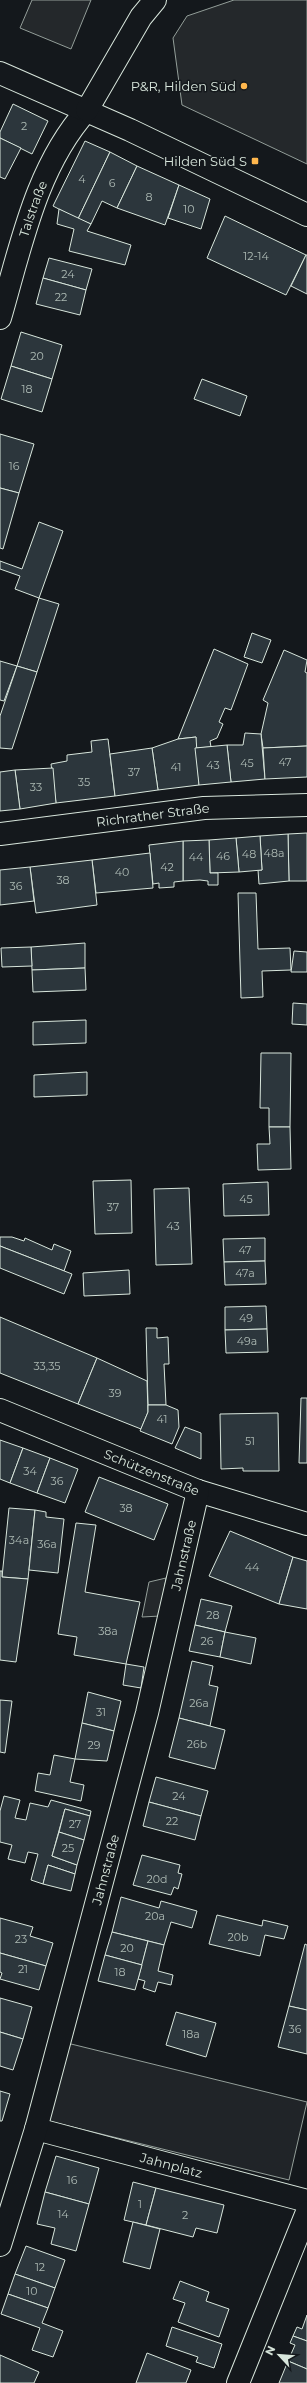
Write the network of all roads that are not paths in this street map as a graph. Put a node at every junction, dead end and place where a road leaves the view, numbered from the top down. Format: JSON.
{"nodes":[{"id":1,"x":155,"y":0,"type":"edge"},
{"id":2,"x":0,"y":73,"type":"edge"},
{"id":3,"x":87,"y":110,"type":"junction"},
{"id":4,"x":307,"y":216,"type":"edge"},
{"id":5,"x":0,"y":318,"type":"edge"},
{"id":6,"x":307,"y":805,"type":"edge"},
{"id":7,"x":0,"y":834,"type":"edge"},
{"id":8,"x":0,"y":1410,"type":"edge"},
{"id":9,"x":198,"y":1491,"type":"junction"},
{"id":10,"x":307,"y":1524,"type":"edge"},
{"id":11,"x":36,"y":2129,"type":"junction"},
{"id":12,"x":307,"y":2201,"type":"edge"},
{"id":13,"x":307,"y":2212,"type":"edge"},
{"id":14,"x":0,"y":2245,"type":"edge"},
{"id":15,"x":238,"y":2383,"type":"edge"}],
"edges":[{"from":1,"to":3,"type":"street","name":"Talstraße"},
{"from":2,"to":3,"type":"street"},
{"from":3,"to":4,"type":"street"},
{"from":3,"to":5,"type":"street","name":"Talstraße"},
{"from":6,"to":7,"type":"street","name":"Richrather Straße"},
{"from":8,"to":9,"type":"street","name":"Schützenstraße"},
{"from":9,"to":10,"type":"street","name":"Schützenstraße"},
{"from":9,"to":11,"type":"street","name":"Jahnstraße"},
{"from":11,"to":12,"type":"street","name":"Jahnplatz"},
{"from":11,"to":14,"type":"street","name":"Jahnstraße"},
{"from":13,"to":15,"type":"street"}]}
